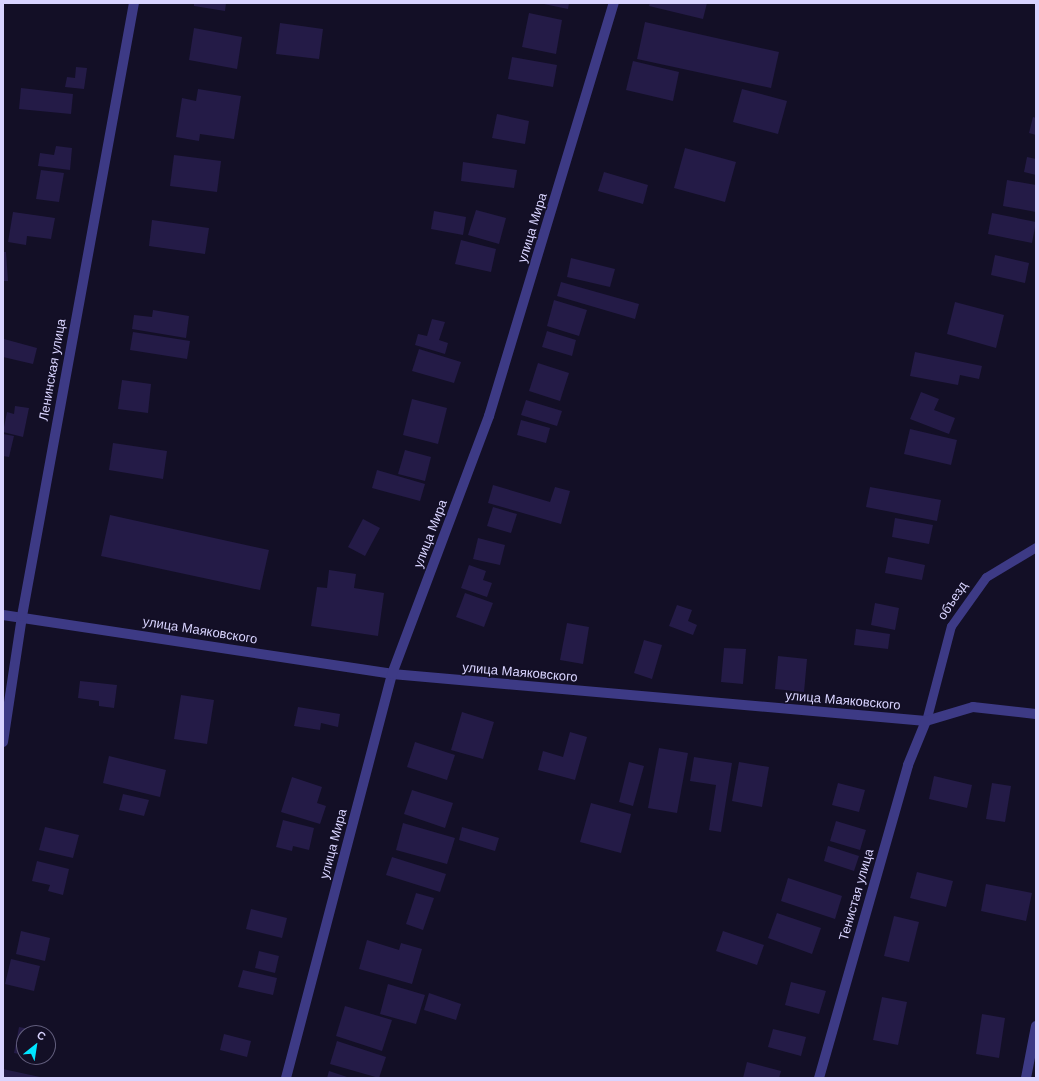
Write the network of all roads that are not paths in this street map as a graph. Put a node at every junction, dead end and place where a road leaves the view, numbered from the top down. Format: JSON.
{"nodes":[{"id":1,"x":134,"y":3,"type":"edge"},
{"id":2,"x":614,"y":3,"type":"edge"},
{"id":3,"x":1036,"y":547,"type":"edge"},
{"id":4,"x":3,"y":615,"type":"edge"},
{"id":5,"x":22,"y":616,"type":"junction"},
{"id":6,"x":392,"y":674,"type":"junction"},
{"id":7,"x":1036,"y":714,"type":"edge"},
{"id":8,"x":926,"y":721,"type":"junction"},
{"id":9,"x":3,"y":742,"type":"edge"},
{"id":10,"x":1036,"y":1026,"type":"edge"},
{"id":11,"x":286,"y":1078,"type":"edge"},
{"id":12,"x":819,"y":1078,"type":"edge"},
{"id":13,"x":1026,"y":1078,"type":"edge"}],
"edges":[{"from":1,"to":5,"type":"street","name":"Ленинская улица"},
{"from":2,"to":6,"type":"street","name":"улица Мира"},
{"from":3,"to":8,"type":"lane","name":"объезд"},
{"from":4,"to":5,"type":"street","name":"улица Маяковского"},
{"from":5,"to":6,"type":"street","name":"улица Маяковского"},
{"from":5,"to":9,"type":"street","name":"Ленинская улица"},
{"from":6,"to":8,"type":"street","name":"улица Маяковского"},
{"from":6,"to":11,"type":"street","name":"улица Мира"},
{"from":7,"to":8,"type":"street","name":"улица Маяковского"},
{"from":8,"to":12,"type":"street","name":"Тенистая улица"},
{"from":10,"to":13,"type":"street"}]}
